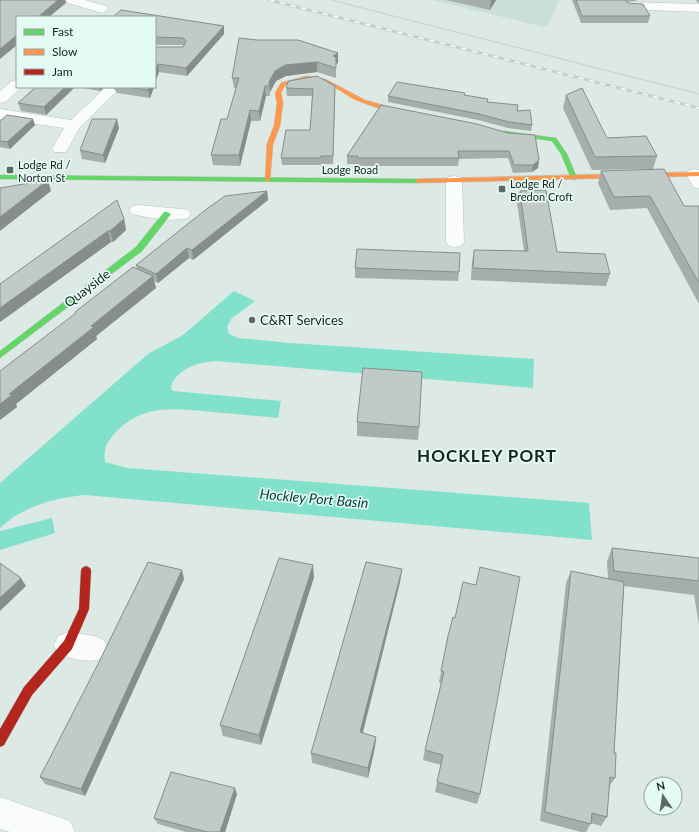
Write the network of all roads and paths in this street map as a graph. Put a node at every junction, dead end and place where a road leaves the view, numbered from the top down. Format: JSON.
{"nodes":[{"id":1,"x":72,"y":0,"type":"edge"},
{"id":2,"x":113,"y":0,"type":"edge"},
{"id":3,"x":630,"y":6,"type":"edge"},
{"id":4,"x":655,"y":7,"type":"junction"},
{"id":5,"x":699,"y":8,"type":"edge"},
{"id":6,"x":98,"y":13,"type":"edge"},
{"id":7,"x":661,"y":19,"type":"dead end"},
{"id":8,"x":16,"y":85,"type":"edge"},
{"id":9,"x":109,"y":92,"type":"dead end"},
{"id":10,"x":0,"y":99,"type":"edge"},
{"id":11,"x":0,"y":114,"type":"edge"},
{"id":12,"x":416,"y":114,"type":"edge"},
{"id":13,"x":74,"y":125,"type":"junction"},
{"id":14,"x":493,"y":130,"type":"edge"},
{"id":15,"x":60,"y":150,"type":"dead end"},
{"id":16,"x":0,"y":177,"type":"edge"},
{"id":17,"x":697,"y":177,"type":"edge"},
{"id":18,"x":574,"y":178,"type":"junction"},
{"id":19,"x":268,"y":180,"type":"junction"},
{"id":20,"x":454,"y":181,"type":"junction"},
{"id":21,"x":138,"y":210,"type":"dead end"},
{"id":22,"x":174,"y":214,"type":"joint"},
{"id":23,"x":455,"y":242,"type":"dead end"},
{"id":24,"x":0,"y":355,"type":"edge"},
{"id":25,"x":86,"y":571,"type":"dead end"},
{"id":26,"x":0,"y":741,"type":"edge"},
{"id":27,"x":0,"y":813,"type":"edge"},
{"id":28,"x":59,"y":832,"type":"edge"}],
"edges":[{"from":1,"to":6,"type":"street"},
{"from":2,"to":6,"type":"street"},
{"from":3,"to":4,"type":"street"},
{"from":4,"to":5,"type":"street"},
{"from":4,"to":7,"type":"street"},
{"from":8,"to":10,"type":"street"},
{"from":9,"to":13,"type":"street"},
{"from":11,"to":13,"type":"street"},
{"from":12,"to":19,"type":"street"},
{"from":13,"to":15,"type":"street"},
{"from":14,"to":18,"type":"street"},
{"from":16,"to":19,"type":"street","name":"Lodge Road"},
{"from":17,"to":18,"type":"street","name":"Lodge Road"},
{"from":18,"to":20,"type":"street","name":"Lodge Road"},
{"from":19,"to":20,"type":"street","name":"Lodge Road"},
{"from":20,"to":23,"type":"street"},
{"from":21,"to":22,"type":"street","name":"Quayside"},
{"from":22,"to":24,"type":"street","name":"Quayside"},
{"from":25,"to":26,"type":"street"},
{"from":27,"to":28,"type":"street"}]}
